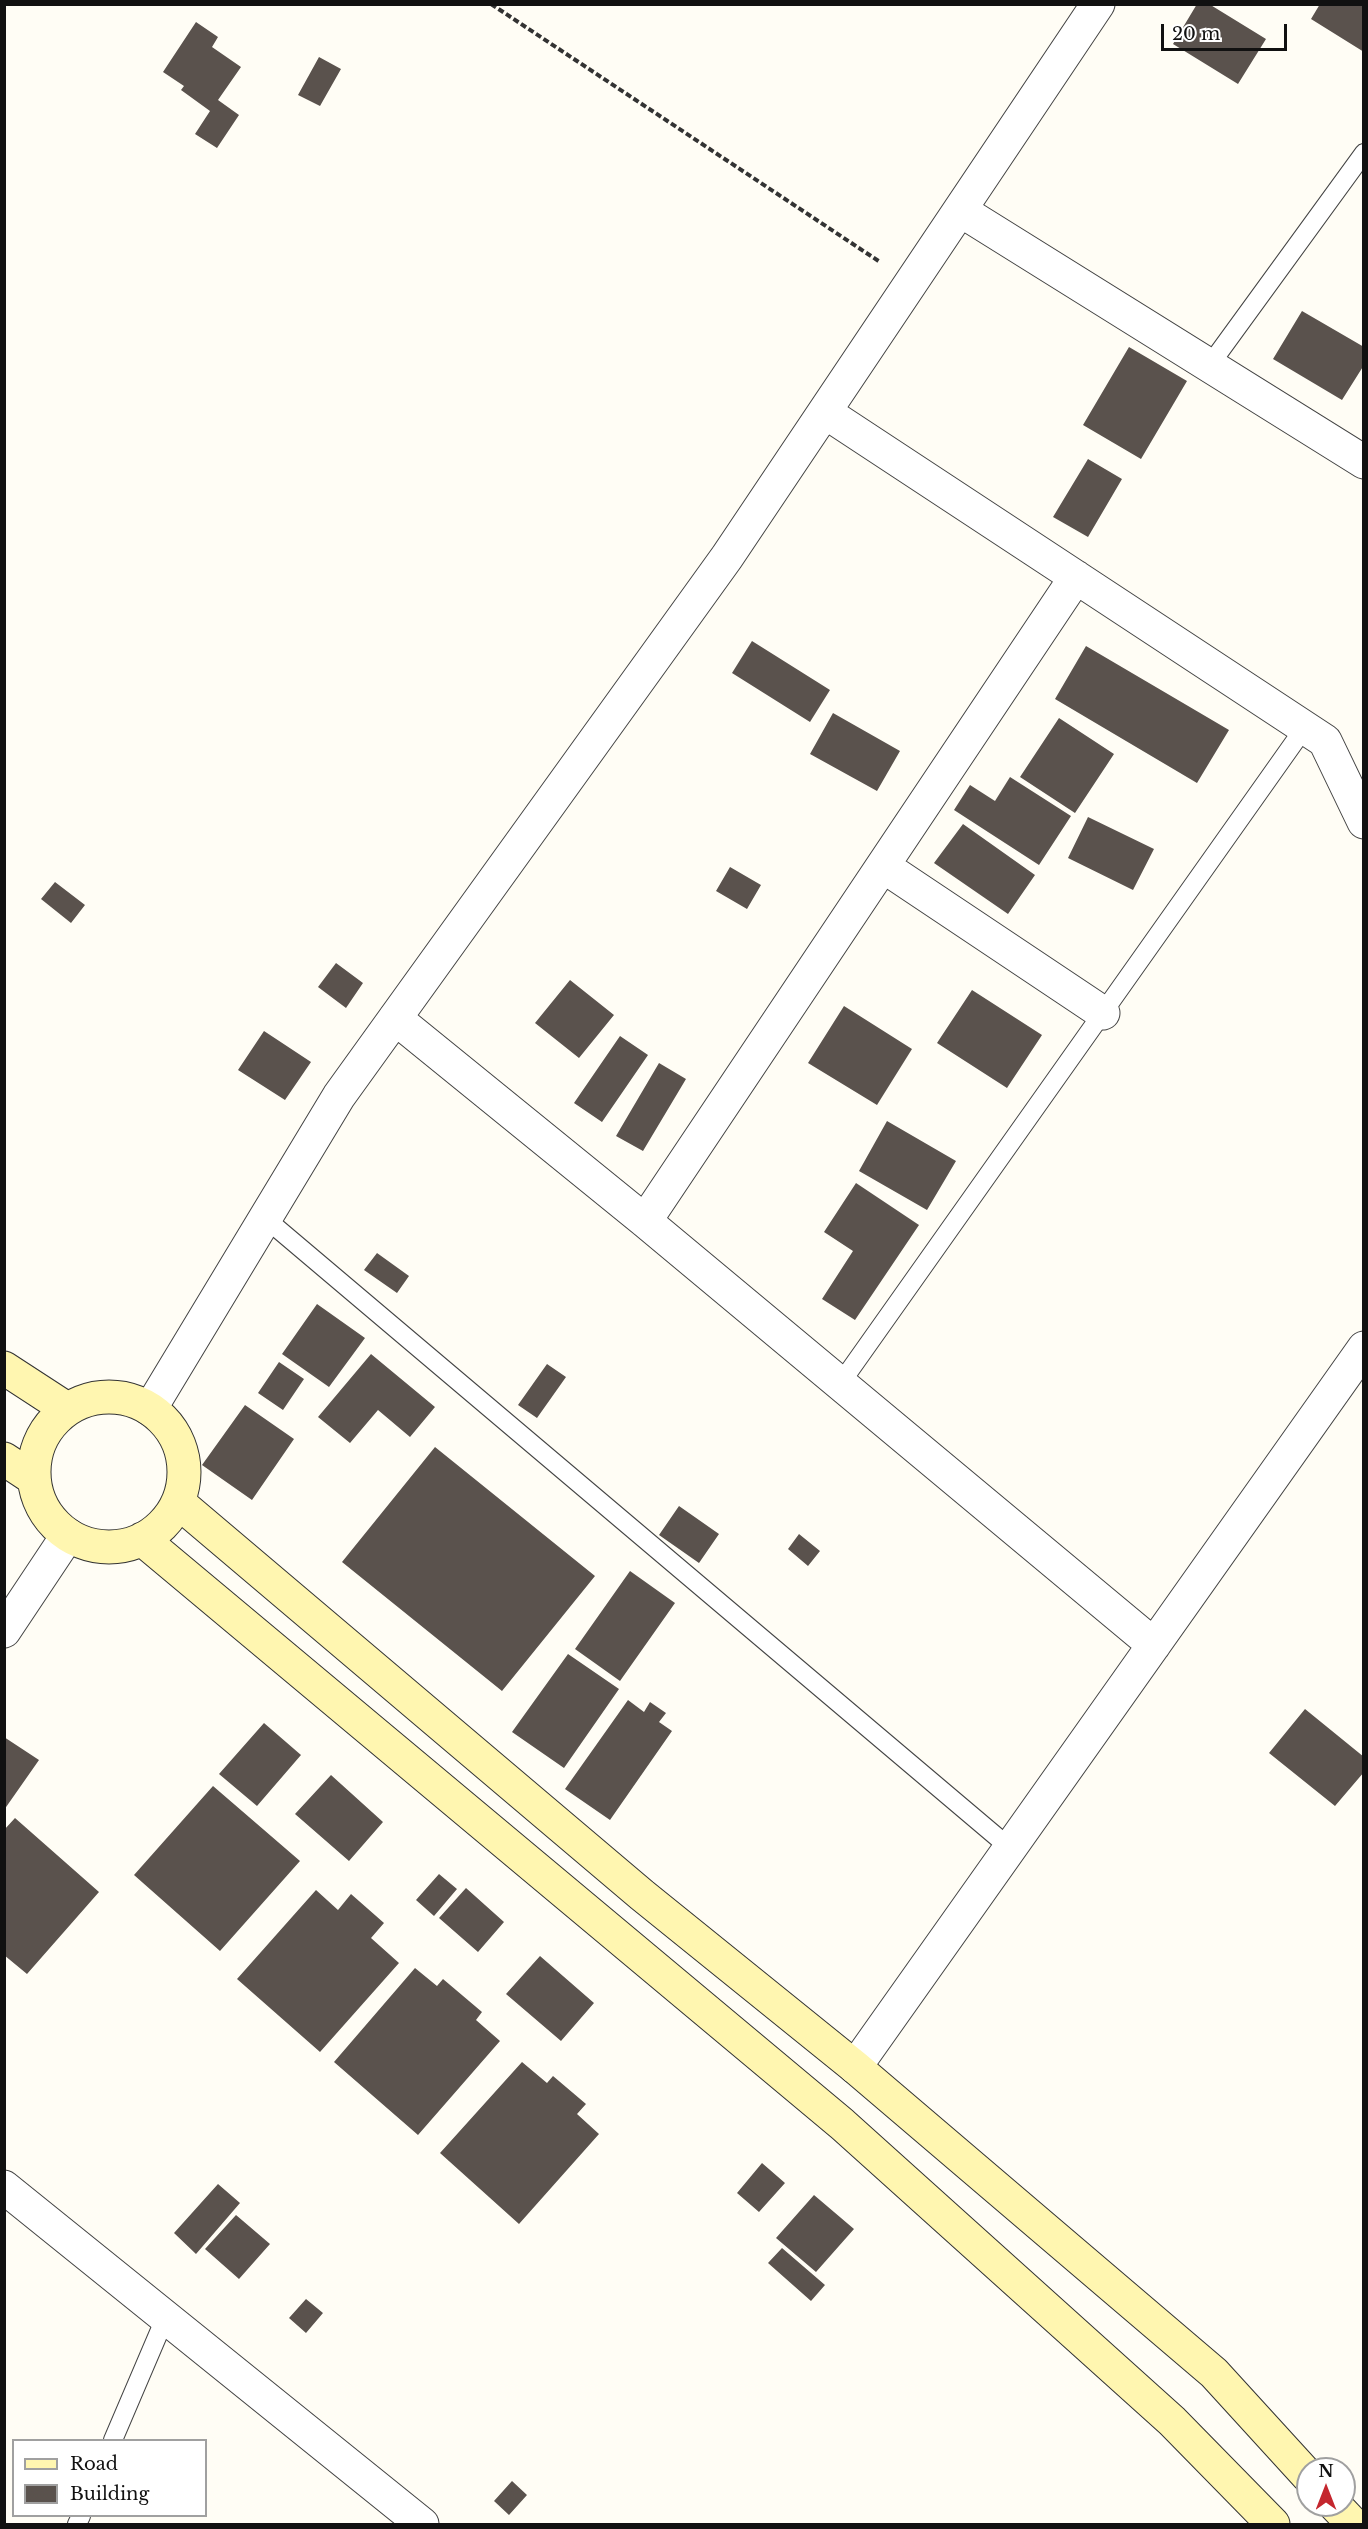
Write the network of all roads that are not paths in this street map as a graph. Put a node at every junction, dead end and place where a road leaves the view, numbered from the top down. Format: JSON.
{"nodes":[{"id":1,"x":1098,"y":4,"type":"edge"},
{"id":2,"x":1364,"y":153,"type":"edge"},
{"id":3,"x":960,"y":210,"type":"junction"},
{"id":4,"x":1209,"y":366,"type":"junction"},
{"id":5,"x":825,"y":412,"type":"junction"},
{"id":6,"x":1364,"y":462,"type":"edge"},
{"id":7,"x":1076,"y":577,"type":"junction"},
{"id":8,"x":1305,"y":727,"type":"junction"},
{"id":9,"x":1364,"y":822,"type":"edge"},
{"id":10,"x":883,"y":866,"type":"junction"},
{"id":11,"x":1103,"y":1012,"type":"junction"},
{"id":12,"x":394,"y":1018,"type":"junction"},
{"id":13,"x":265,"y":1218,"type":"junction"},
{"id":14,"x":645,"y":1221,"type":"junction"},
{"id":15,"x":1364,"y":1347,"type":"edge"},
{"id":16,"x":4,"y":1368,"type":"edge"},
{"id":17,"x":840,"y":1384,"type":"junction"},
{"id":18,"x":67,"y":1409,"type":"junction"},
{"id":19,"x":150,"y":1409,"type":"junction"},
{"id":20,"x":4,"y":1459,"type":"edge"},
{"id":21,"x":33,"y":1478,"type":"junction"},
{"id":22,"x":178,"y":1502,"type":"junction"},
{"id":23,"x":68,"y":1535,"type":"junction"},
{"id":24,"x":142,"y":1539,"type":"junction"},
{"id":25,"x":4,"y":1631,"type":"edge"},
{"id":26,"x":1154,"y":1645,"type":"junction"},
{"id":27,"x":1010,"y":1848,"type":"junction"},
{"id":28,"x":855,"y":2067,"type":"junction"},
{"id":29,"x":4,"y":2187,"type":"edge"},
{"id":30,"x":166,"y":2316,"type":"junction"},
{"id":31,"x":113,"y":2439,"type":"edge"},
{"id":32,"x":1296,"y":2463,"type":"edge"},
{"id":33,"x":422,"y":2524,"type":"edge"},
{"id":34,"x":1273,"y":2524,"type":"edge"}],
"edges":[{"from":1,"to":3,"type":"street"},
{"from":2,"to":4,"type":"lane"},
{"from":3,"to":4,"type":"street"},
{"from":3,"to":5,"type":"street"},
{"from":4,"to":6,"type":"street"},
{"from":5,"to":7,"type":"street"},
{"from":5,"to":12,"type":"street"},
{"from":7,"to":8,"type":"street"},
{"from":7,"to":10,"type":"street"},
{"from":8,"to":9,"type":"street"},
{"from":8,"to":11,"type":"lane"},
{"from":10,"to":11,"type":"street"},
{"from":10,"to":14,"type":"street"},
{"from":11,"to":17,"type":"lane"},
{"from":12,"to":13,"type":"street"},
{"from":12,"to":14,"type":"street"},
{"from":13,"to":19,"type":"street"},
{"from":13,"to":27,"type":"lane"},
{"from":14,"to":17,"type":"street"},
{"from":15,"to":26,"type":"street"},
{"from":16,"to":18,"type":"street"},
{"from":17,"to":26,"type":"street"},
{"from":18,"to":19,"type":"street"},
{"from":18,"to":21,"type":"street"},
{"from":19,"to":22,"type":"street"},
{"from":20,"to":21,"type":"street"},
{"from":21,"to":23,"type":"street"},
{"from":22,"to":24,"type":"street"},
{"from":22,"to":28,"type":"street"},
{"from":23,"to":24,"type":"street"},
{"from":23,"to":25,"type":"street"},
{"from":24,"to":34,"type":"street"},
{"from":26,"to":27,"type":"street"},
{"from":27,"to":28,"type":"street"},
{"from":28,"to":32,"type":"street"},
{"from":29,"to":30,"type":"street"},
{"from":30,"to":31,"type":"lane"},
{"from":30,"to":33,"type":"street"}]}
